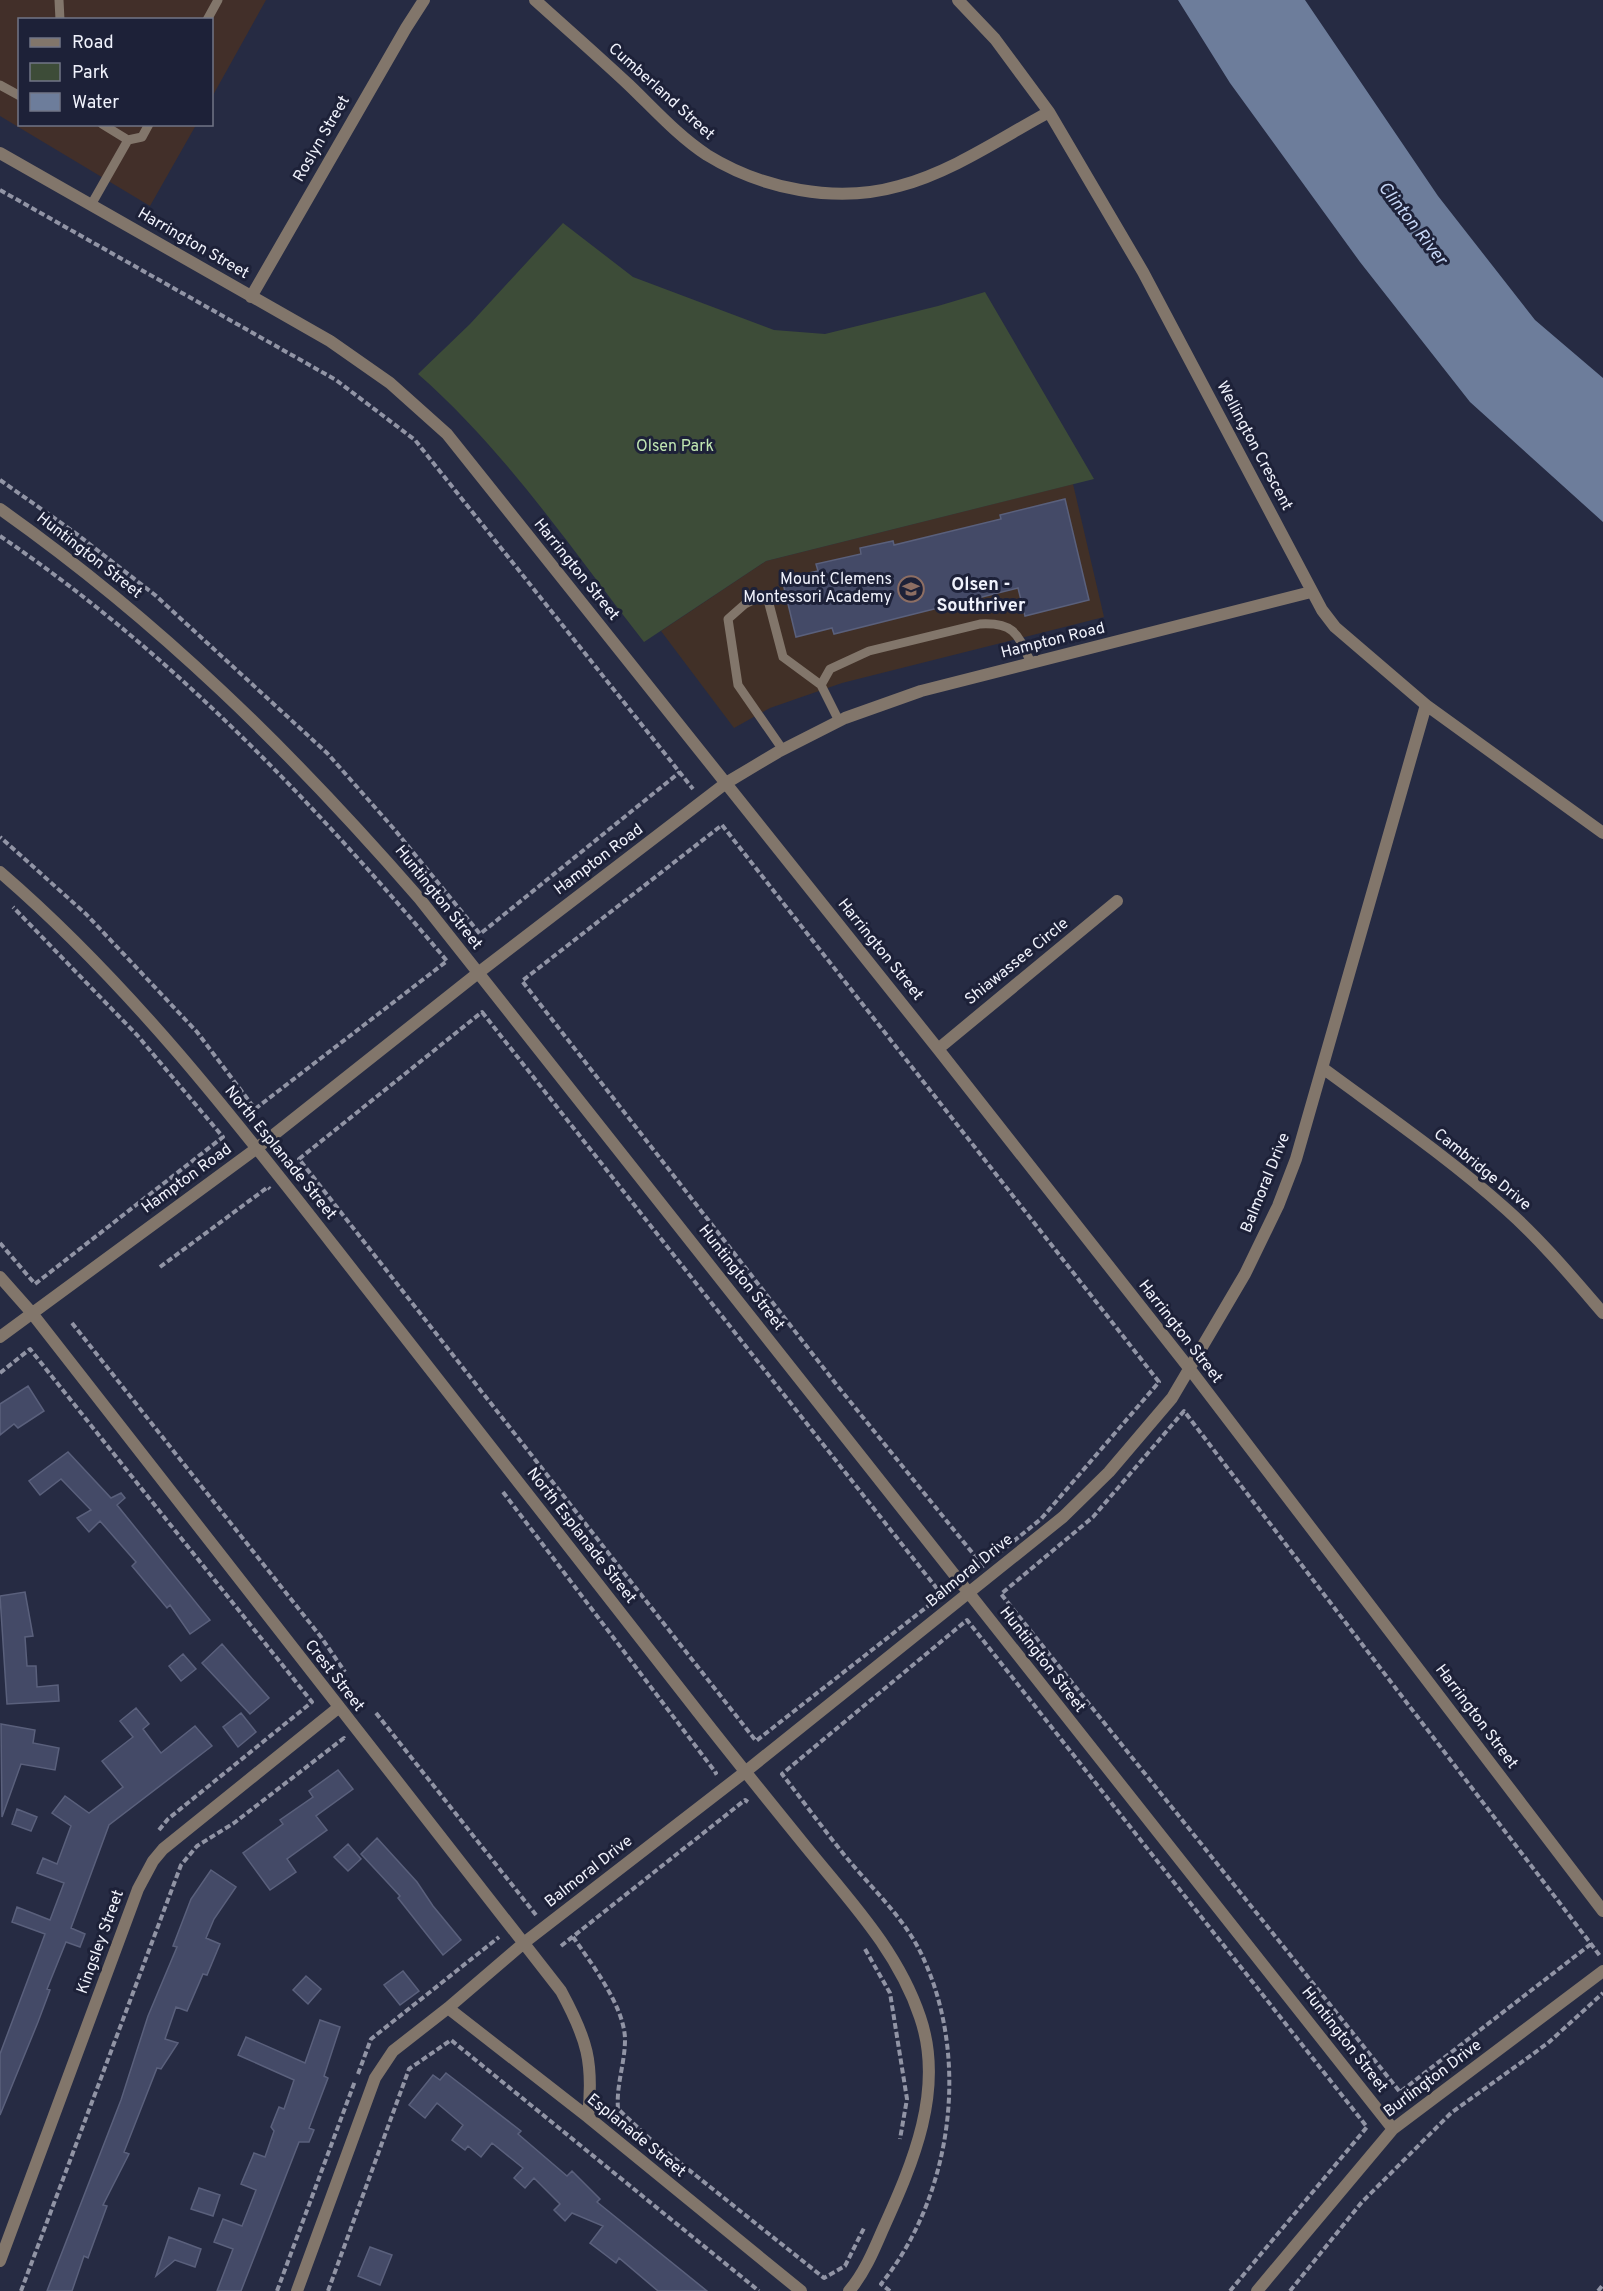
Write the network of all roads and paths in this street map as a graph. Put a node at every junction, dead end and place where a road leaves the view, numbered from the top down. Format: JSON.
{"nodes":[{"id":1,"x":59,"y":0,"type":"edge"},
{"id":2,"x":218,"y":0,"type":"edge"},
{"id":3,"x":424,"y":0,"type":"edge"},
{"id":4,"x":535,"y":0,"type":"edge"},
{"id":5,"x":958,"y":0,"type":"edge"},
{"id":6,"x":60,"y":18,"type":"edge"},
{"id":7,"x":208,"y":18,"type":"edge"},
{"id":8,"x":0,"y":85,"type":"edge"},
{"id":9,"x":18,"y":95,"type":"edge"},
{"id":10,"x":1049,"y":112,"type":"junction"},
{"id":11,"x":105,"y":126,"type":"edge"},
{"id":12,"x":148,"y":126,"type":"edge"},
{"id":13,"x":128,"y":140,"type":"junction"},
{"id":14,"x":0,"y":153,"type":"edge"},
{"id":15,"x":0,"y":190,"type":"edge"},
{"id":16,"x":91,"y":205,"type":"junction"},
{"id":17,"x":251,"y":297,"type":"junction"},
{"id":18,"x":0,"y":480,"type":"edge"},
{"id":19,"x":0,"y":509,"type":"edge"},
{"id":20,"x":0,"y":536,"type":"edge"},
{"id":21,"x":1311,"y":592,"type":"junction"},
{"id":22,"x":1031,"y":663,"type":"junction"},
{"id":23,"x":821,"y":686,"type":"junction"},
{"id":24,"x":1426,"y":705,"type":"junction"},
{"id":25,"x":839,"y":721,"type":"junction"},
{"id":26,"x":783,"y":750,"type":"junction"},
{"id":27,"x":680,"y":772,"type":"junction"},
{"id":28,"x":726,"y":783,"type":"junction"},
{"id":29,"x":693,"y":789,"type":"dead end"},
{"id":30,"x":1603,"y":834,"type":"edge"},
{"id":31,"x":0,"y":837,"type":"edge"},
{"id":32,"x":0,"y":872,"type":"edge"},
{"id":33,"x":1117,"y":901,"type":"dead end"},
{"id":34,"x":9,"y":903,"type":"dead end"},
{"id":35,"x":478,"y":973,"type":"junction"},
{"id":36,"x":938,"y":1049,"type":"junction"},
{"id":37,"x":1323,"y":1069,"type":"junction"},
{"id":38,"x":257,"y":1148,"type":"junction"},
{"id":39,"x":275,"y":1196,"type":"dead end"},
{"id":40,"x":0,"y":1243,"type":"edge"},
{"id":41,"x":160,"y":1267,"type":"dead end"},
{"id":42,"x":0,"y":1277,"type":"edge"},
{"id":43,"x":31,"y":1312,"type":"junction"},
{"id":44,"x":1603,"y":1313,"type":"edge"},
{"id":45,"x":72,"y":1323,"type":"dead end"},
{"id":46,"x":0,"y":1337,"type":"edge"},
{"id":47,"x":1189,"y":1368,"type":"junction"},
{"id":48,"x":0,"y":1373,"type":"edge"},
{"id":49,"x":1159,"y":1382,"type":"joint"},
{"id":50,"x":498,"y":1484,"type":"dead end"},
{"id":51,"x":969,"y":1594,"type":"junction"},
{"id":52,"x":942,"y":1595,"type":"joint"},
{"id":53,"x":345,"y":1672,"type":"dead end"},
{"id":54,"x":312,"y":1702,"type":"dead end"},
{"id":55,"x":338,"y":1708,"type":"junction"},
{"id":56,"x":376,"y":1713,"type":"dead end"},
{"id":57,"x":351,"y":1747,"type":"dead end"},
{"id":58,"x":745,"y":1772,"type":"junction"},
{"id":59,"x":707,"y":1780,"type":"dead end"},
{"id":60,"x":753,"y":1808,"type":"dead end"},
{"id":61,"x":544,"y":1909,"type":"dead end"},
{"id":62,"x":1603,"y":1911,"type":"edge"},
{"id":63,"x":493,"y":1929,"type":"dead end"},
{"id":64,"x":573,"y":1937,"type":"junction"},
{"id":65,"x":500,"y":1938,"type":"dead end"},
{"id":66,"x":525,"y":1942,"type":"junction"},
{"id":67,"x":861,"y":1942,"type":"dead end"},
{"id":68,"x":1591,"y":1944,"type":"junction"},
{"id":69,"x":561,"y":1946,"type":"dead end"},
{"id":70,"x":1600,"y":1956,"type":"dead end"},
{"id":71,"x":1603,"y":1971,"type":"edge"},
{"id":72,"x":1603,"y":1993,"type":"edge"},
{"id":73,"x":448,"y":2008,"type":"junction"},
{"id":74,"x":588,"y":2117,"type":"junction"},
{"id":75,"x":1393,"y":2129,"type":"junction"},
{"id":76,"x":900,"y":2142,"type":"dead end"},
{"id":77,"x":866,"y":2224,"type":"dead end"},
{"id":78,"x":0,"y":2261,"type":"edge"},
{"id":79,"x":1603,"y":2285,"type":"edge"},
{"id":80,"x":21,"y":2291,"type":"edge"},
{"id":81,"x":297,"y":2291,"type":"edge"},
{"id":82,"x":328,"y":2291,"type":"edge"},
{"id":83,"x":759,"y":2291,"type":"edge"},
{"id":84,"x":801,"y":2291,"type":"edge"},
{"id":85,"x":849,"y":2291,"type":"edge"},
{"id":86,"x":890,"y":2291,"type":"edge"},
{"id":87,"x":1230,"y":2291,"type":"edge"},
{"id":88,"x":1257,"y":2291,"type":"edge"},
{"id":89,"x":1290,"y":2291,"type":"edge"},
{"id":90,"x":1598,"y":2291,"type":"edge"}],
"edges":[{"from":1,"to":6,"type":"lane"},
{"from":2,"to":7,"type":"lane"},
{"from":3,"to":17,"type":"street","name":"Roslyn Street"},
{"from":4,"to":10,"type":"street","name":"Cumberland Street"},
{"from":5,"to":10,"type":"street","name":"Wellington Crescent"},
{"from":8,"to":9,"type":"lane"},
{"from":10,"to":21,"type":"street","name":"Wellington Crescent"},
{"from":11,"to":13,"type":"lane"},
{"from":12,"to":13,"type":"lane"},
{"from":13,"to":16,"type":"lane"},
{"from":14,"to":16,"type":"street","name":"Harrington Street"},
{"from":15,"to":27,"type":"path"},
{"from":16,"to":17,"type":"street","name":"Harrington Street"},
{"from":17,"to":28,"type":"street","name":"Harrington Street"},
{"from":18,"to":27,"type":"path"},
{"from":19,"to":35,"type":"street","name":"Huntington Street"},
{"from":20,"to":31,"type":"path"},
{"from":21,"to":22,"type":"street","name":"Hampton Road"},
{"from":21,"to":24,"type":"street","name":"Wellington Crescent"},
{"from":22,"to":23,"type":"lane"},
{"from":22,"to":25,"type":"street","name":"Hampton Road"},
{"from":23,"to":25,"type":"lane"},
{"from":23,"to":26,"type":"lane"},
{"from":24,"to":30,"type":"street","name":"Wellington Crescent"},
{"from":24,"to":37,"type":"street","name":"Balmoral Drive"},
{"from":25,"to":26,"type":"street","name":"Hampton Road"},
{"from":26,"to":28,"type":"street","name":"Hampton Road"},
{"from":27,"to":29,"type":"path"},
{"from":28,"to":35,"type":"street","name":"Hampton Road"},
{"from":28,"to":36,"type":"street","name":"Harrington Street"},
{"from":32,"to":38,"type":"street","name":"North Esplanade Street"},
{"from":33,"to":36,"type":"street","name":"Shiawassee Circle"},
{"from":34,"to":40,"type":"path"},
{"from":35,"to":38,"type":"street","name":"Hampton Road"},
{"from":35,"to":51,"type":"street","name":"Huntington Street"},
{"from":36,"to":47,"type":"street","name":"Harrington Street"},
{"from":37,"to":44,"type":"street","name":"Cambridge Drive"},
{"from":37,"to":47,"type":"street","name":"Balmoral Drive"},
{"from":38,"to":43,"type":"street","name":"Hampton Road"},
{"from":38,"to":58,"type":"street","name":"North Esplanade Street"},
{"from":39,"to":41,"type":"path"},
{"from":42,"to":43,"type":"street","name":"Crest Street"},
{"from":43,"to":46,"type":"street","name":"Hampton Road"},
{"from":43,"to":55,"type":"street","name":"Crest Street"},
{"from":45,"to":53,"type":"path"},
{"from":47,"to":51,"type":"street","name":"Balmoral Drive"},
{"from":47,"to":62,"type":"street","name":"Harrington Street"},
{"from":48,"to":54,"type":"path"},
{"from":49,"to":49,"type":"path"},
{"from":50,"to":59,"type":"path"},
{"from":51,"to":58,"type":"street","name":"Balmoral Drive"},
{"from":51,"to":75,"type":"street","name":"Huntington Street"},
{"from":52,"to":52,"type":"path"},
{"from":55,"to":66,"type":"street","name":"Crest Street"},
{"from":55,"to":78,"type":"street","name":"Kingsley Street"},
{"from":56,"to":61,"type":"path"},
{"from":57,"to":80,"type":"path"},
{"from":58,"to":66,"type":"street","name":"Balmoral Drive"},
{"from":58,"to":85,"type":"street","name":"North Esplanade Street"},
{"from":60,"to":64,"type":"path"},
{"from":63,"to":65,"type":"path"},
{"from":64,"to":69,"type":"path"},
{"from":64,"to":77,"type":"path"},
{"from":66,"to":73,"type":"street","name":"Balmoral Drive"},
{"from":66,"to":74,"type":"street","name":"Crest Street"},
{"from":67,"to":76,"type":"path"},
{"from":68,"to":68,"type":"path"},
{"from":68,"to":70,"type":"path"},
{"from":71,"to":75,"type":"street","name":"Burlington Drive"},
{"from":72,"to":89,"type":"path"},
{"from":73,"to":74,"type":"street","name":"Esplanade Street"},
{"from":73,"to":81,"type":"street","name":"Balmoral Drive"},
{"from":74,"to":84,"type":"street","name":"Esplanade Street"},
{"from":75,"to":88,"type":"street","name":"Burlington Drive"},
{"from":79,"to":90,"type":"path"},
{"from":82,"to":83,"type":"path"},
{"from":86,"to":87,"type":"path"}]}
